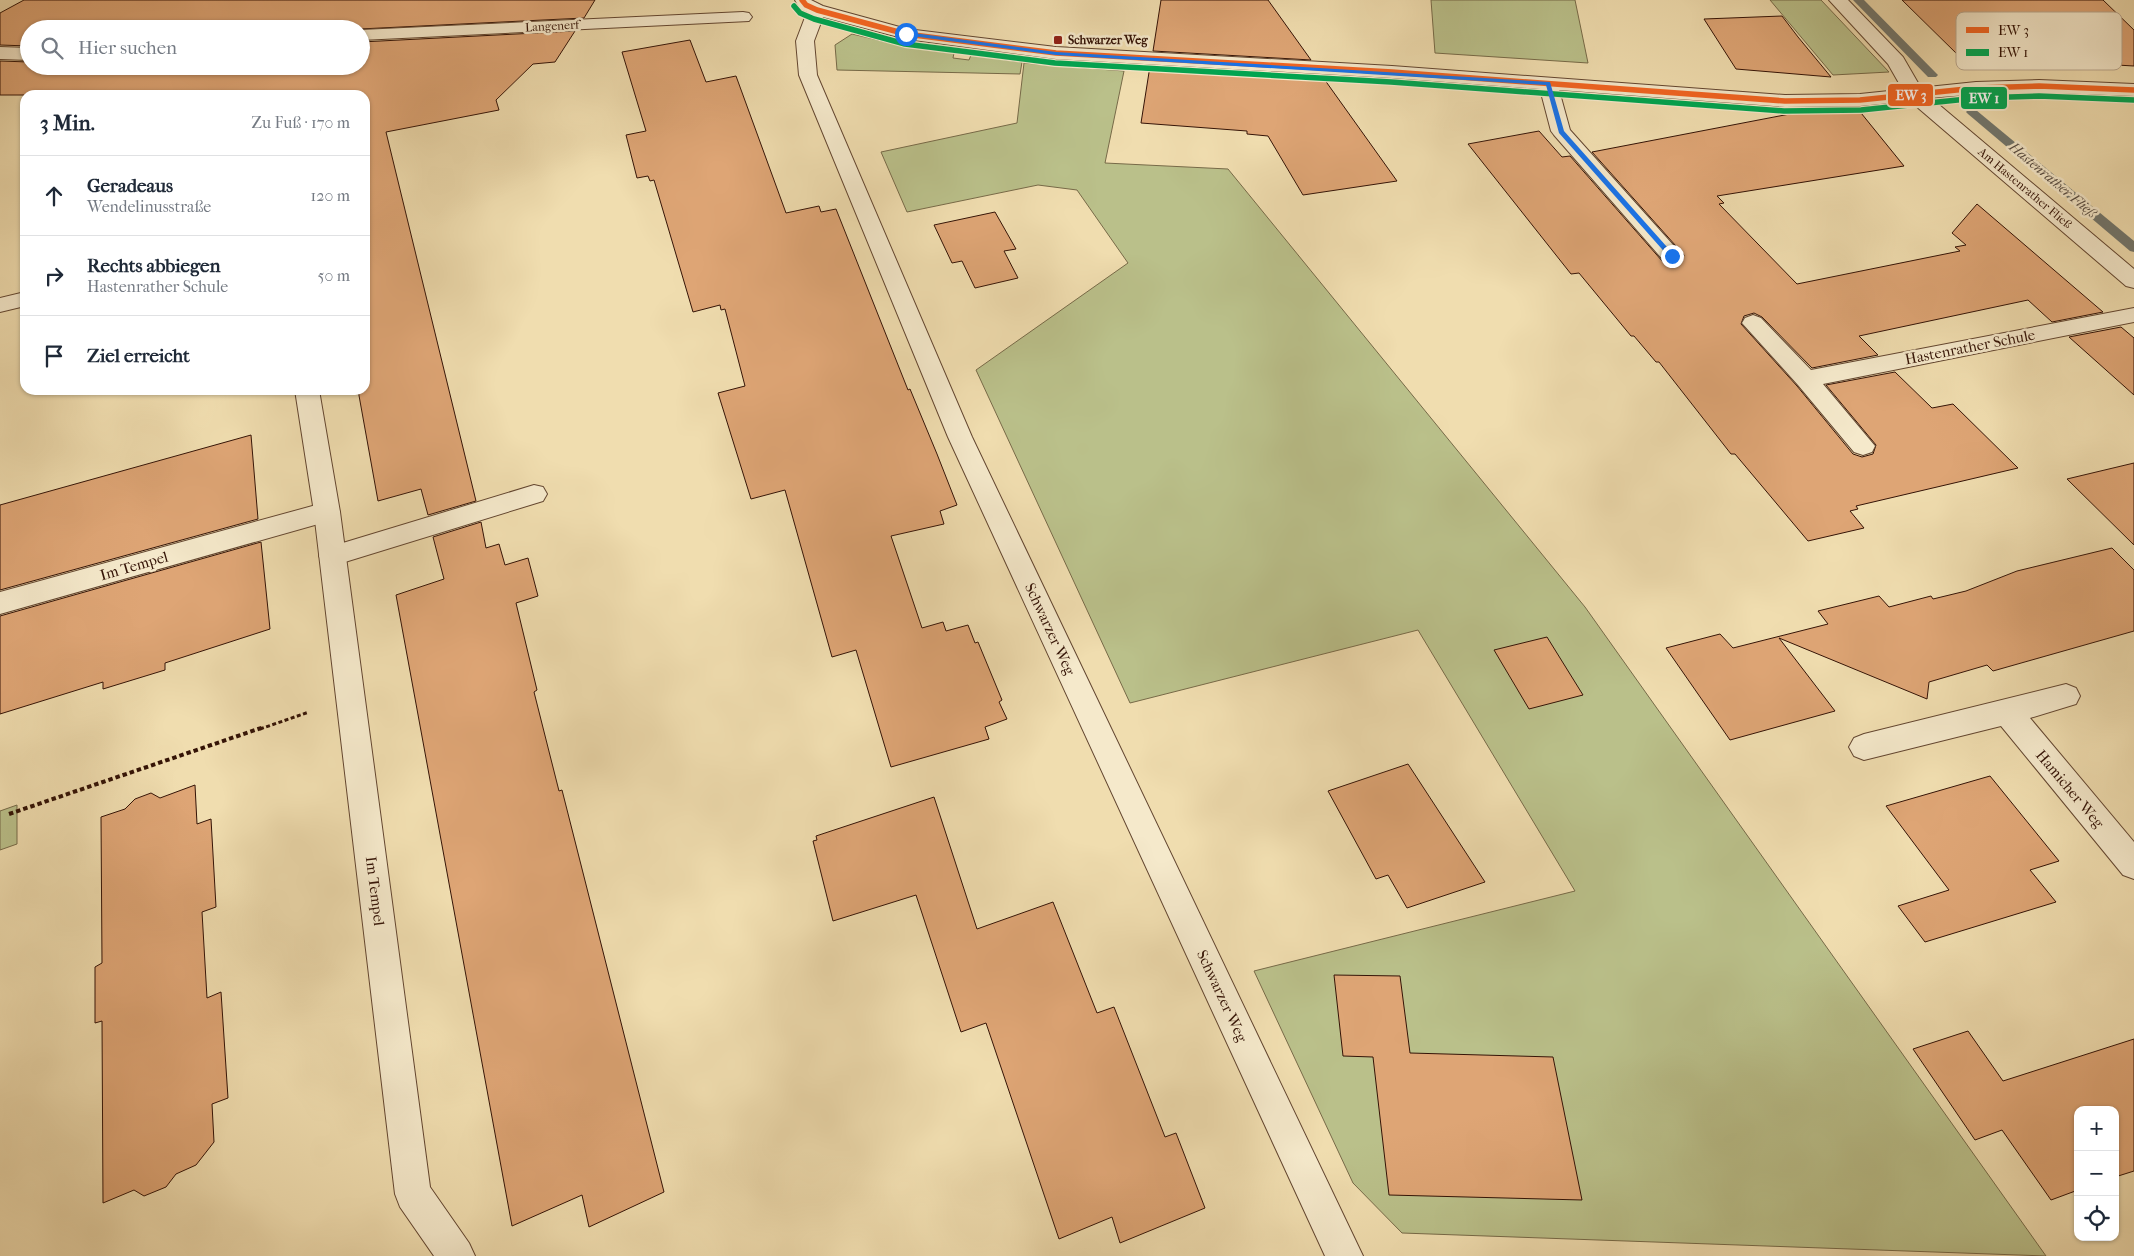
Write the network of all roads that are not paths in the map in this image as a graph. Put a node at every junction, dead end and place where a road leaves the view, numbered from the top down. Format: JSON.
{"nodes":[{"id":1,"x":1838,"y":0,"type":"edge"},
{"id":2,"x":810,"y":5,"type":"edge"},
{"id":3,"x":743,"y":17,"type":"dead end"},
{"id":4,"x":370,"y":35,"type":"edge"},
{"id":5,"x":0,"y":53,"type":"edge"},
{"id":6,"x":20,"y":54,"type":"edge"},
{"id":7,"x":1548,"y":83,"type":"junction"},
{"id":8,"x":2134,"y":90,"type":"edge"},
{"id":9,"x":1915,"y":95,"type":"junction"},
{"id":10,"x":1672,"y":256,"type":"dead end"},
{"id":11,"x":2134,"y":281,"type":"edge"},
{"id":12,"x":20,"y":300,"type":"edge"},
{"id":13,"x":0,"y":305,"type":"edge"},
{"id":14,"x":2134,"y":315,"type":"edge"},
{"id":15,"x":1753,"y":323,"type":"dead end"},
{"id":16,"x":1806,"y":379,"type":"junction"},
{"id":17,"x":308,"y":395,"type":"edge"},
{"id":18,"x":1863,"y":446,"type":"dead end"},
{"id":19,"x":534,"y":494,"type":"dead end"},
{"id":20,"x":327,"y":512,"type":"junction"},
{"id":21,"x":332,"y":556,"type":"junction"},
{"id":22,"x":0,"y":604,"type":"edge"},
{"id":23,"x":2066,"y":696,"type":"dead end"},
{"id":24,"x":2007,"y":712,"type":"junction"},
{"id":25,"x":1864,"y":746,"type":"dead end"},
{"id":26,"x":2134,"y":865,"type":"edge"},
{"id":27,"x":456,"y":1256,"type":"edge"},
{"id":28,"x":1344,"y":1256,"type":"edge"}],
"edges":[{"from":1,"to":9,"type":"street"},
{"from":2,"to":7,"type":"street"},
{"from":2,"to":28,"type":"street","name":"Schwarzer Weg"},
{"from":3,"to":4,"type":"street","name":"Langenerf"},
{"from":5,"to":6,"type":"street"},
{"from":7,"to":9,"type":"street"},
{"from":7,"to":10,"type":"street"},
{"from":8,"to":9,"type":"street"},
{"from":9,"to":11,"type":"street","name":"Am Hastenrather Fließ"},
{"from":12,"to":13,"type":"street"},
{"from":14,"to":16,"type":"street","name":"Hastenrather Schule"},
{"from":15,"to":16,"type":"street"},
{"from":16,"to":18,"type":"street"},
{"from":17,"to":20,"type":"street","name":"Im Tempel"},
{"from":19,"to":21,"type":"street"},
{"from":20,"to":21,"type":"street","name":"Im Tempel"},
{"from":20,"to":22,"type":"street","name":"Im Tempel"},
{"from":21,"to":27,"type":"street","name":"Im Tempel"},
{"from":23,"to":24,"type":"street"},
{"from":24,"to":25,"type":"street"},
{"from":24,"to":26,"type":"street","name":"Hamicher Weg"}]}
